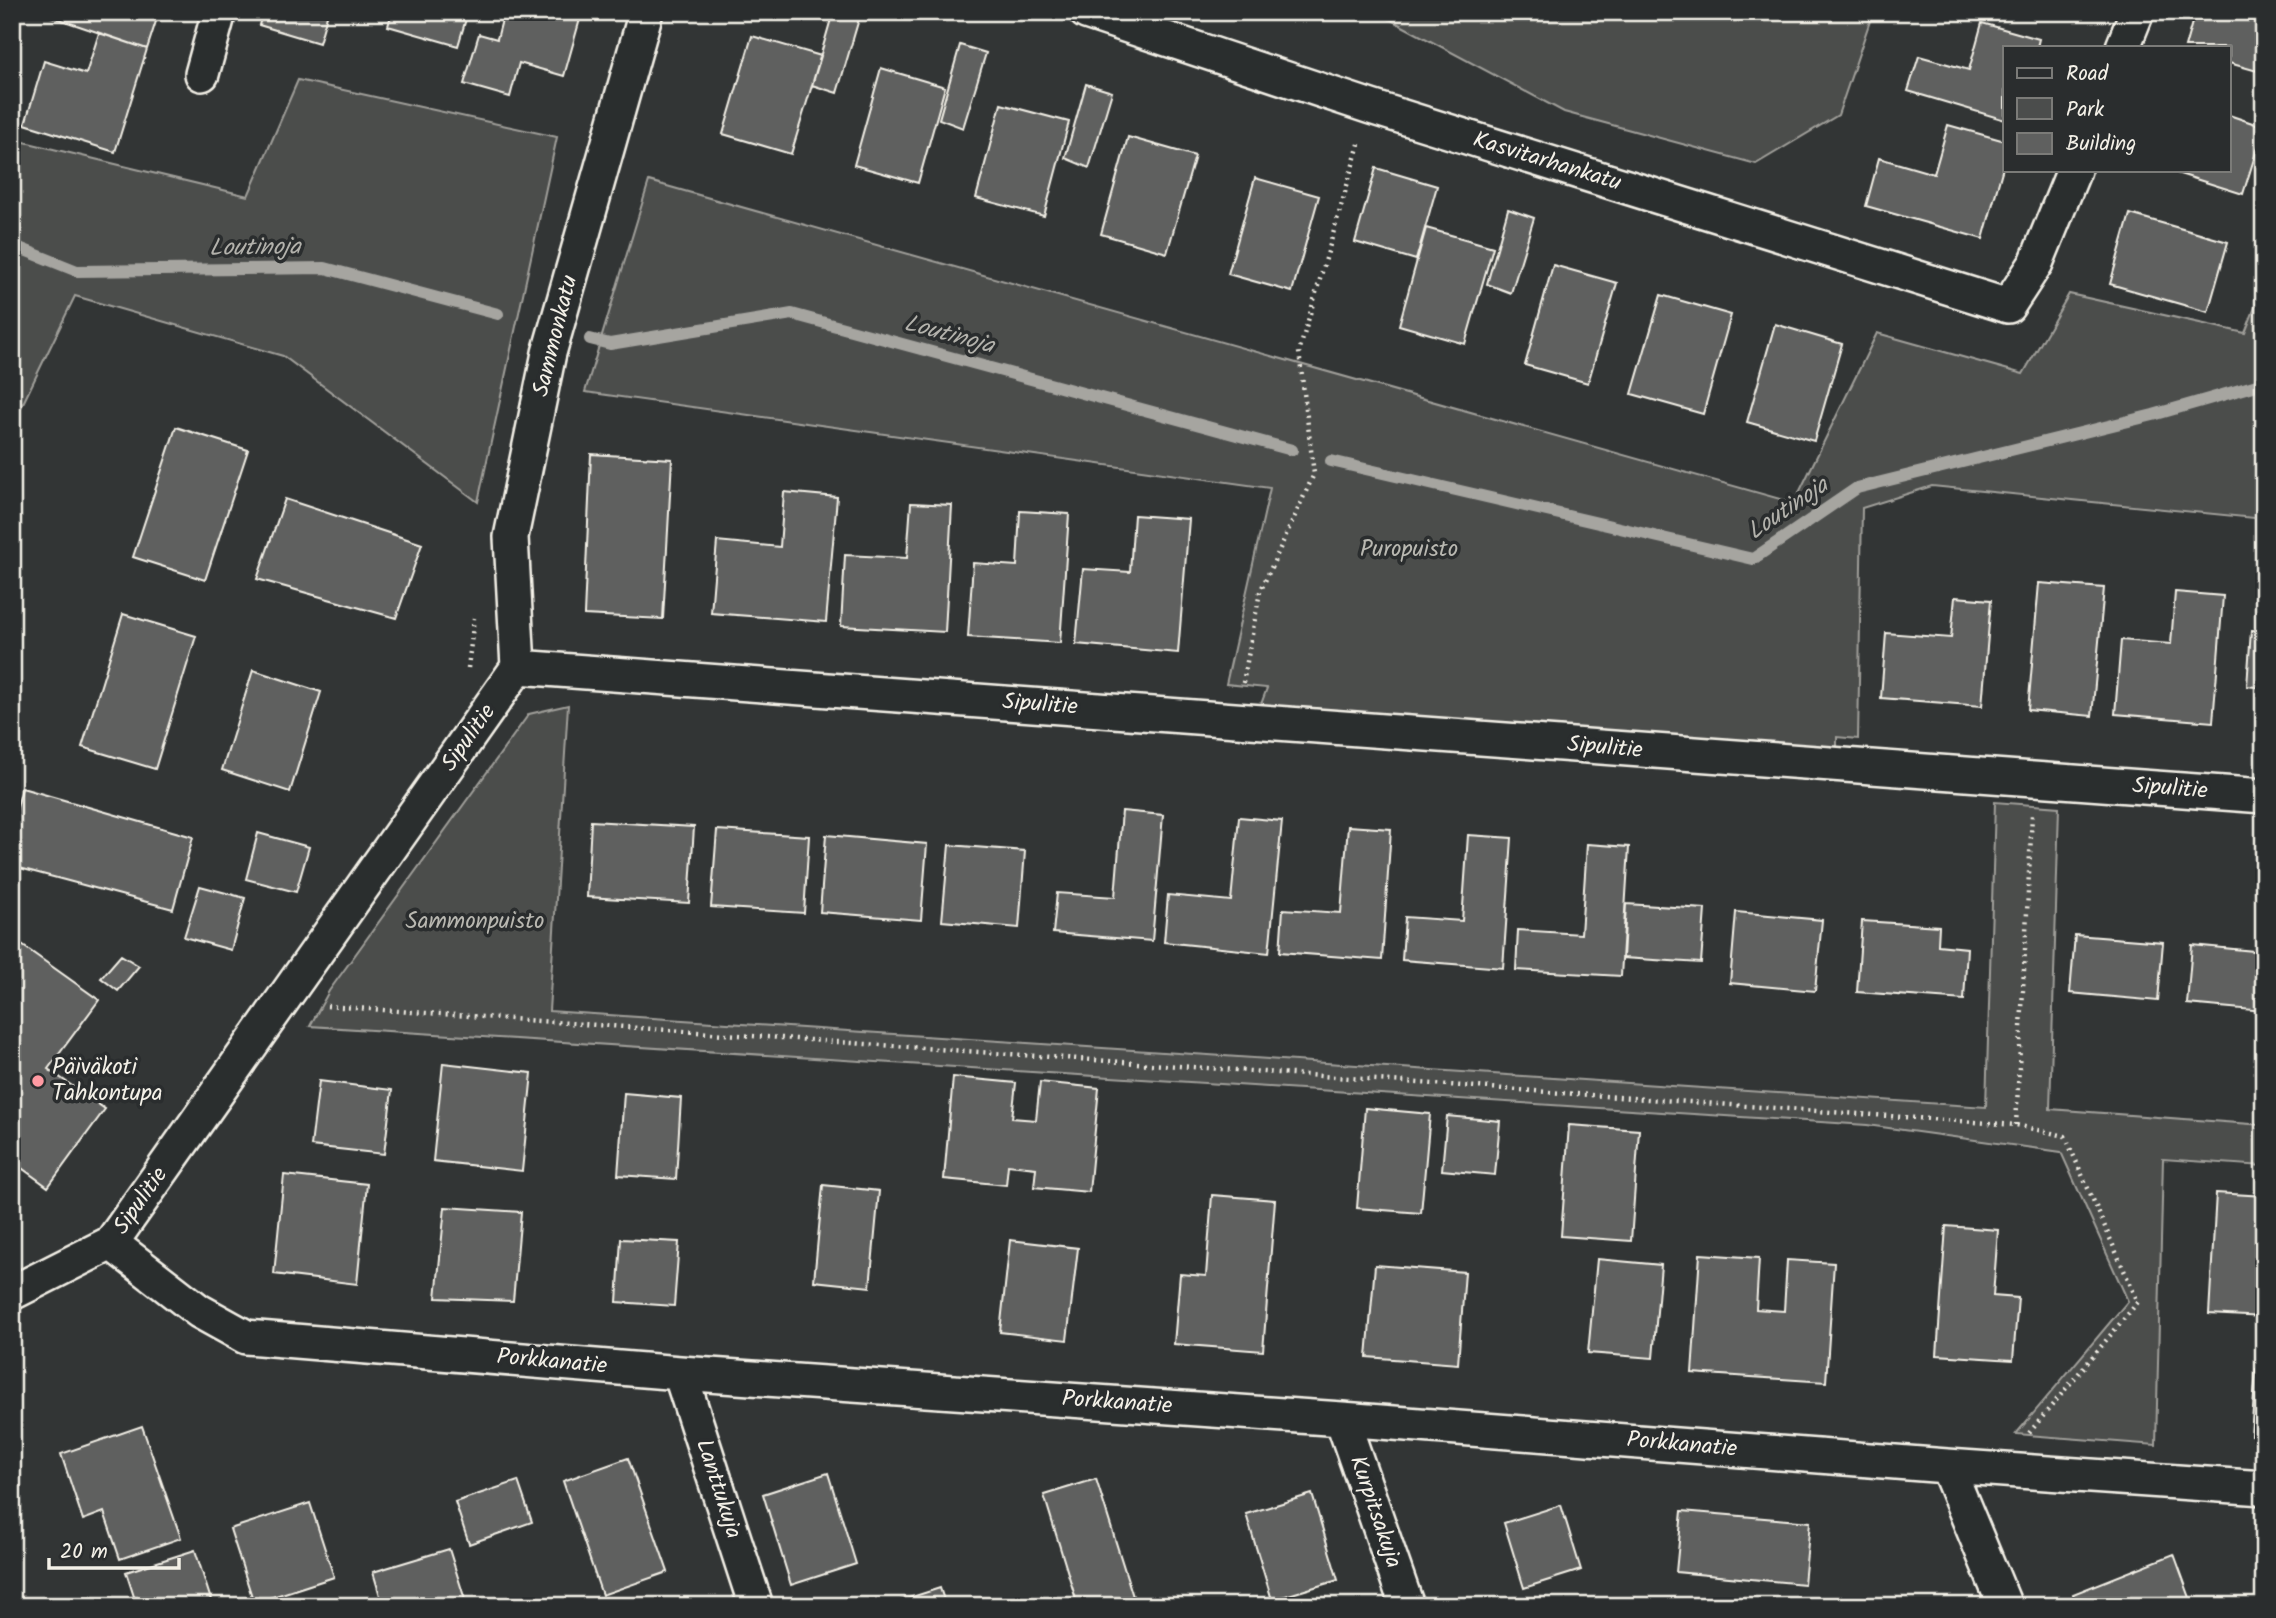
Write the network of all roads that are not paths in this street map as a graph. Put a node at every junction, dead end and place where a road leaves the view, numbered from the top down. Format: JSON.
{"nodes":[{"id":1,"x":219,"y":12,"type":"edge"},
{"id":2,"x":646,"y":12,"type":"edge"},
{"id":3,"x":2137,"y":12,"type":"edge"},
{"id":4,"x":1092,"y":13,"type":"edge"},
{"id":5,"x":2123,"y":46,"type":"edge"},
{"id":6,"x":202,"y":74,"type":"dead end"},
{"id":7,"x":2073,"y":172,"type":"edge"},
{"id":8,"x":518,"y":667,"type":"junction"},
{"id":9,"x":2264,"y":796,"type":"edge"},
{"id":10,"x":111,"y":1243,"type":"junction"},
{"id":11,"x":12,"y":1293,"type":"edge"},
{"id":12,"x":680,"y":1373,"type":"junction"},
{"id":13,"x":1342,"y":1419,"type":"junction"},
{"id":14,"x":1947,"y":1466,"type":"junction"},
{"id":15,"x":2264,"y":1488,"type":"edge"},
{"id":16,"x":755,"y":1606,"type":"edge"},
{"id":17,"x":1406,"y":1606,"type":"edge"},
{"id":18,"x":2005,"y":1606,"type":"edge"}],
"edges":[{"from":1,"to":6,"type":"street"},
{"from":2,"to":8,"type":"street","name":"Sammonkatu"},
{"from":3,"to":5,"type":"street"},
{"from":4,"to":7,"type":"street","name":"Kasvitarhankatu"},
{"from":8,"to":9,"type":"street","name":"Sipulitie"},
{"from":8,"to":10,"type":"street","name":"Sipulitie"},
{"from":10,"to":11,"type":"street"},
{"from":10,"to":12,"type":"street","name":"Porkkanatie"},
{"from":12,"to":13,"type":"street","name":"Porkkanatie"},
{"from":12,"to":16,"type":"street","name":"Lanttukuja"},
{"from":13,"to":14,"type":"street","name":"Porkkanatie"},
{"from":13,"to":17,"type":"street","name":"Kurpitsakuja"},
{"from":14,"to":15,"type":"street","name":"Porkkanatie"},
{"from":14,"to":18,"type":"street"}]}
